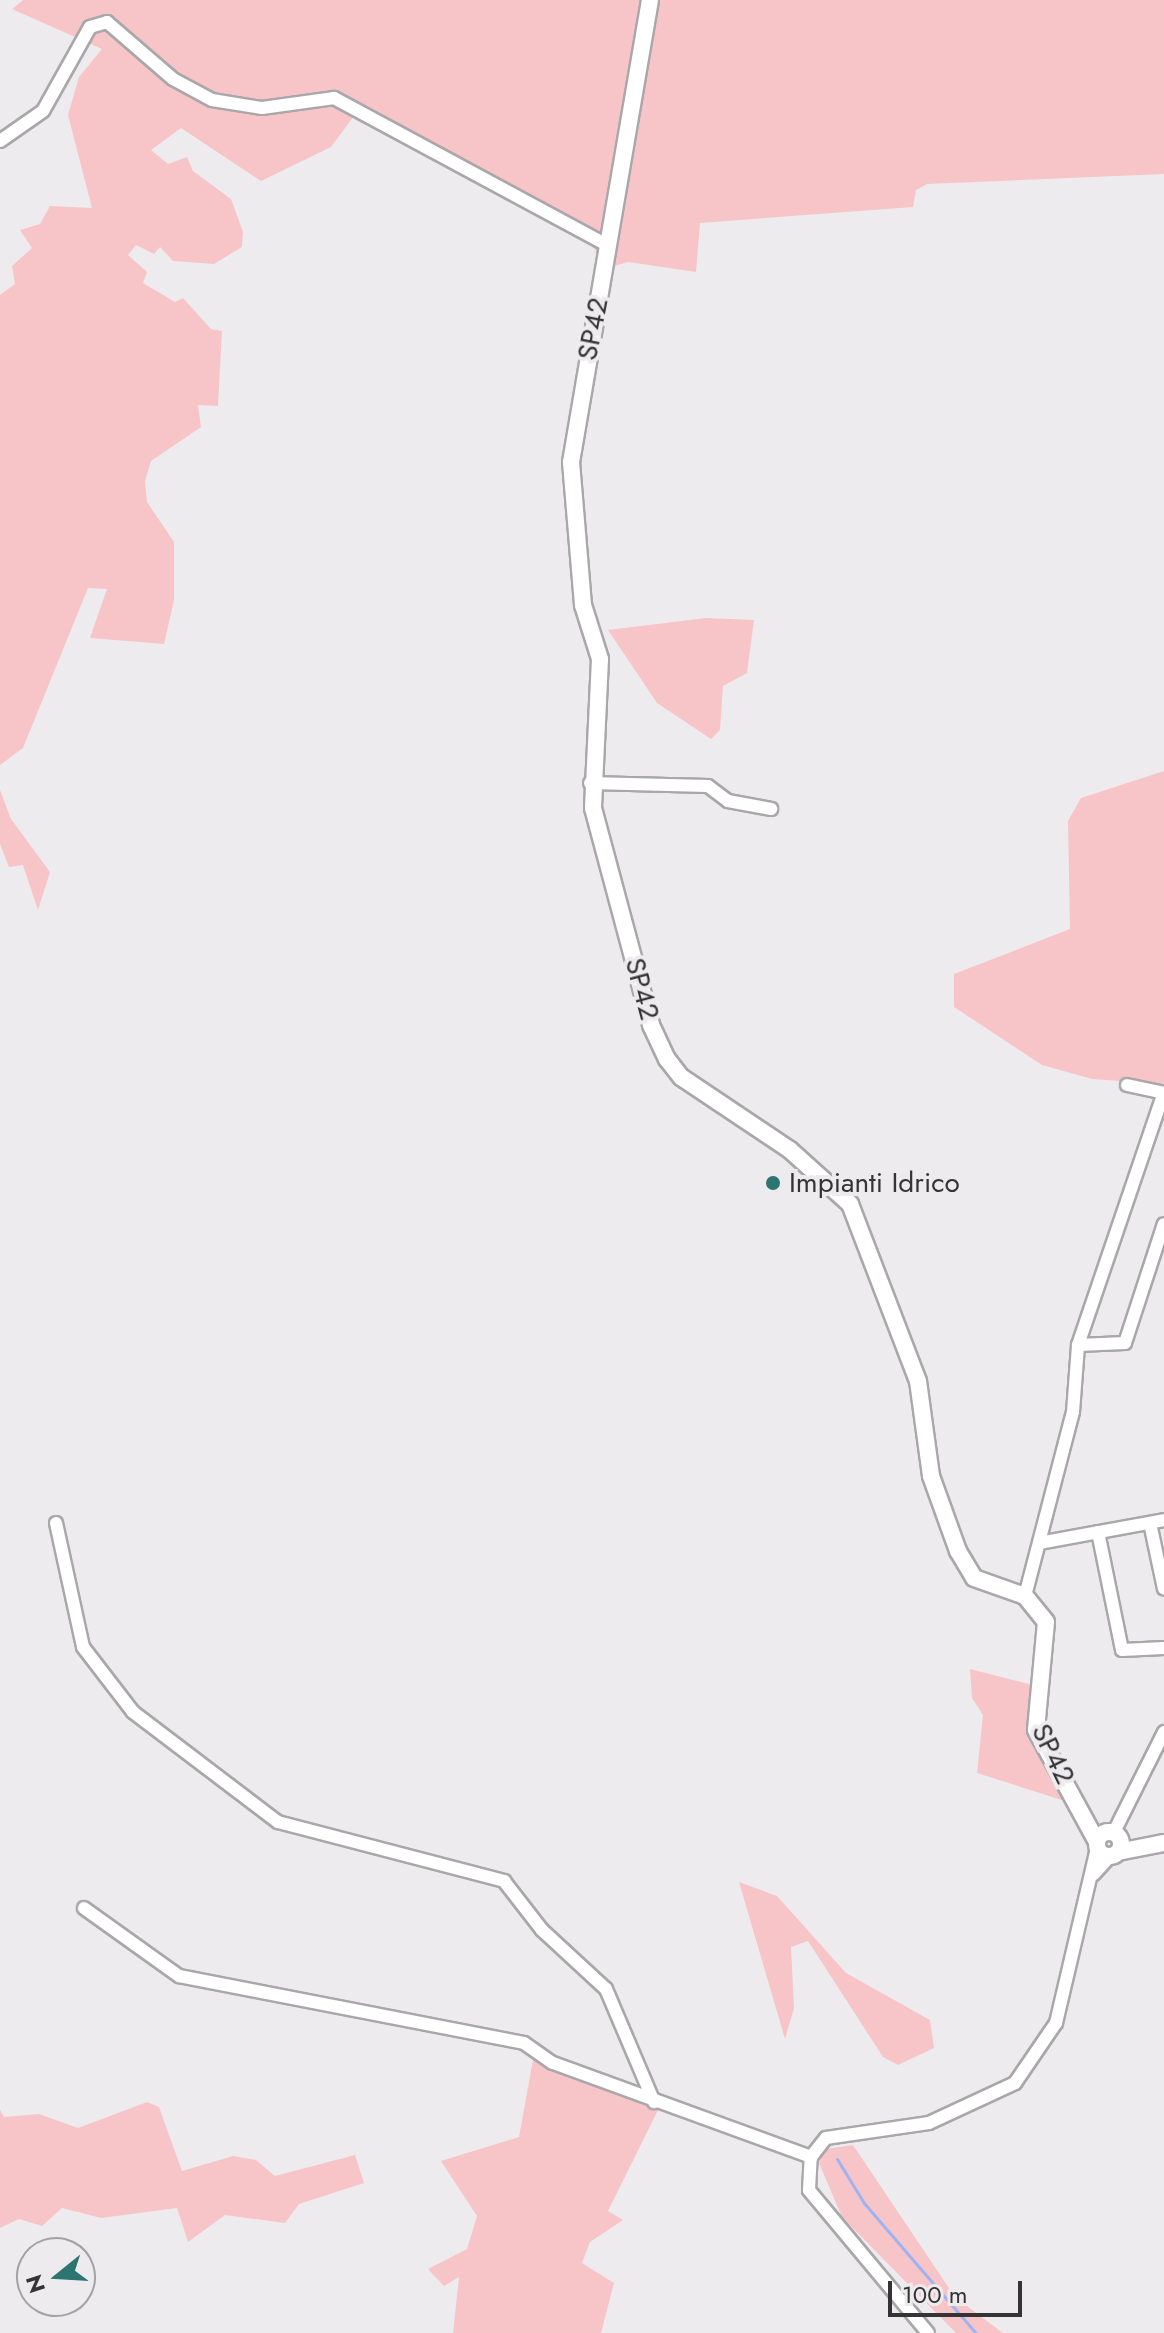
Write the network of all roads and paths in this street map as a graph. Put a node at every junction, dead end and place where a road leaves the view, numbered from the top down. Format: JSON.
{"nodes":[{"id":1,"x":650,"y":0,"type":"edge"},
{"id":2,"x":0,"y":141,"type":"edge"},
{"id":3,"x":609,"y":246,"type":"junction"},
{"id":4,"x":590,"y":783,"type":"junction"},
{"id":5,"x":771,"y":809,"type":"dead end"},
{"id":6,"x":1127,"y":1085,"type":"dead end"},
{"id":7,"x":1164,"y":1093,"type":"edge"},
{"id":8,"x":1164,"y":1224,"type":"edge"},
{"id":9,"x":1078,"y":1345,"type":"junction"},
{"id":10,"x":1164,"y":1520,"type":"edge"},
{"id":11,"x":56,"y":1523,"type":"dead end"},
{"id":12,"x":1150,"y":1523,"type":"junction"},
{"id":13,"x":1098,"y":1532,"type":"junction"},
{"id":14,"x":1039,"y":1543,"type":"junction"},
{"id":15,"x":1164,"y":1589,"type":"edge"},
{"id":16,"x":1025,"y":1596,"type":"junction"},
{"id":17,"x":1164,"y":1648,"type":"edge"},
{"id":18,"x":1164,"y":1732,"type":"edge"},
{"id":19,"x":1164,"y":1833,"type":"edge"},
{"id":20,"x":1109,"y":1843,"type":"junction"},
{"id":21,"x":1164,"y":1843,"type":"edge"},
{"id":22,"x":84,"y":1908,"type":"dead end"},
{"id":23,"x":654,"y":2102,"type":"junction"},
{"id":24,"x":811,"y":2157,"type":"junction"},
{"id":25,"x":928,"y":2333,"type":"edge"}],
"edges":[{"from":1,"to":3,"type":"main road","name":"SP42","number":"SP42"},
{"from":2,"to":3,"type":"street"},
{"from":3,"to":4,"type":"main road","name":"SP42","number":"SP42"},
{"from":4,"to":5,"type":"street"},
{"from":4,"to":16,"type":"main road","name":"SP42","number":"SP42"},
{"from":6,"to":7,"type":"street"},
{"from":7,"to":9,"type":"street"},
{"from":8,"to":9,"type":"street"},
{"from":9,"to":14,"type":"street"},
{"from":10,"to":12,"type":"street"},
{"from":11,"to":23,"type":"street"},
{"from":12,"to":13,"type":"street"},
{"from":12,"to":15,"type":"street"},
{"from":13,"to":14,"type":"street"},
{"from":13,"to":17,"type":"street"},
{"from":14,"to":16,"type":"street"},
{"from":16,"to":20,"type":"main road","name":"SP42","number":"SP42"},
{"from":18,"to":20,"type":"street"},
{"from":19,"to":20,"type":"main road"},
{"from":20,"to":21,"type":"main road"},
{"from":20,"to":24,"type":"street"},
{"from":22,"to":23,"type":"street"},
{"from":23,"to":24,"type":"street"},
{"from":24,"to":25,"type":"street"}]}
